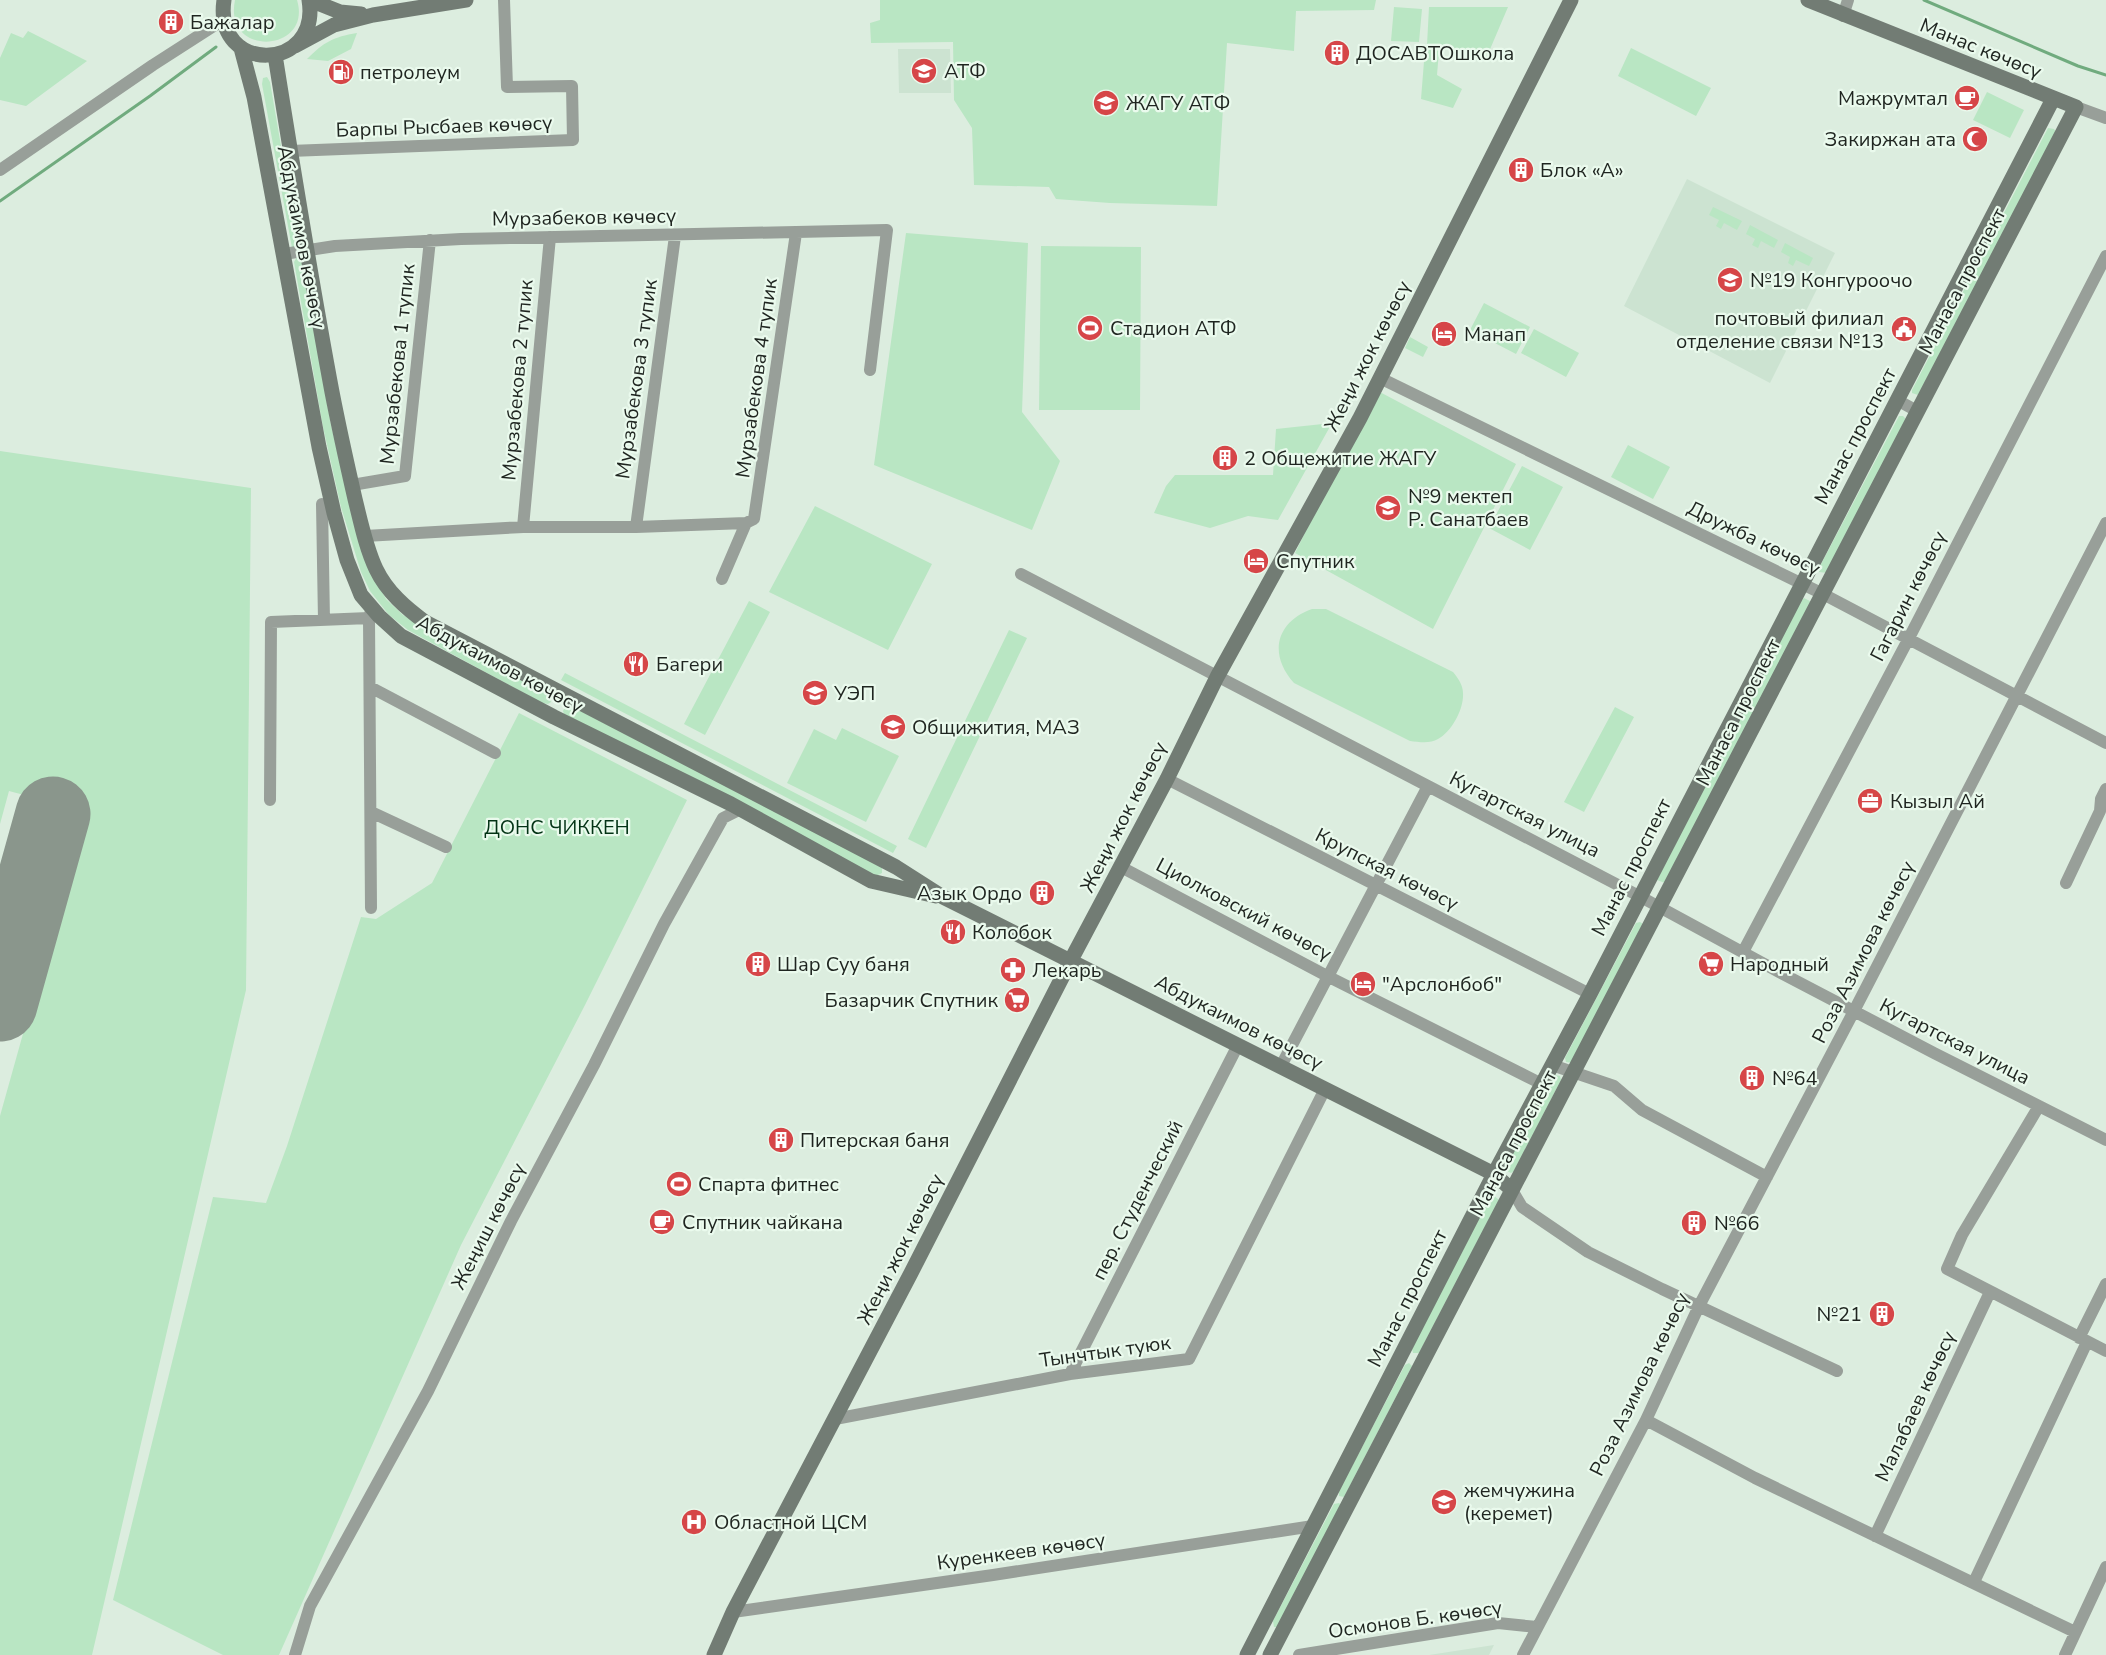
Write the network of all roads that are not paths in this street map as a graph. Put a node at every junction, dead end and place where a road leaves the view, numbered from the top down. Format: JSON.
{"nodes":[{"id":1,"x":309,"y":0,"type":"edge"},
{"id":2,"x":466,"y":0,"type":"edge"},
{"id":3,"x":504,"y":0,"type":"edge"},
{"id":4,"x":1571,"y":0,"type":"edge"},
{"id":5,"x":1808,"y":0,"type":"edge"},
{"id":6,"x":1848,"y":0,"type":"edge"},
{"id":7,"x":222,"y":8,"type":"edge"},
{"id":8,"x":373,"y":15,"type":"junction"},
{"id":9,"x":1843,"y":15,"type":"junction"},
{"id":10,"x":295,"y":46,"type":"junction"},
{"id":11,"x":241,"y":48,"type":"junction"},
{"id":12,"x":275,"y":55,"type":"junction"},
{"id":13,"x":2053,"y":99,"type":"junction"},
{"id":14,"x":2076,"y":108,"type":"junction"},
{"id":15,"x":2106,"y":118,"type":"edge"},
{"id":16,"x":290,"y":151,"type":"junction"},
{"id":17,"x":0,"y":170,"type":"edge"},
{"id":18,"x":796,"y":233,"type":"junction"},
{"id":19,"x":675,"y":236,"type":"junction"},
{"id":20,"x":550,"y":237,"type":"junction"},
{"id":21,"x":430,"y":240,"type":"junction"},
{"id":22,"x":305,"y":249,"type":"junction"},
{"id":23,"x":284,"y":254,"type":"junction"},
{"id":24,"x":2106,"y":256,"type":"edge"},
{"id":25,"x":870,"y":370,"type":"dead end"},
{"id":26,"x":1380,"y":378,"type":"junction"},
{"id":27,"x":1897,"y":400,"type":"junction"},
{"id":28,"x":1917,"y":411,"type":"junction"},
{"id":29,"x":352,"y":485,"type":"junction"},
{"id":30,"x":322,"y":504,"type":"dead end"},
{"id":31,"x":746,"y":523,"type":"junction"},
{"id":32,"x":2106,"y":523,"type":"edge"},
{"id":33,"x":523,"y":527,"type":"junction"},
{"id":34,"x":636,"y":527,"type":"junction"},
{"id":35,"x":365,"y":536,"type":"junction"},
{"id":36,"x":1021,"y":574,"type":"dead end"},
{"id":37,"x":722,"y":579,"type":"dead end"},
{"id":38,"x":1802,"y":584,"type":"junction"},
{"id":39,"x":1822,"y":594,"type":"junction"},
{"id":40,"x":370,"y":612,"type":"junction"},
{"id":41,"x":324,"y":620,"type":"junction"},
{"id":42,"x":1909,"y":638,"type":"junction"},
{"id":43,"x":1217,"y":678,"type":"junction"},
{"id":44,"x":370,"y":687,"type":"junction"},
{"id":45,"x":564,"y":696,"type":"junction"},
{"id":46,"x":2016,"y":696,"type":"junction"},
{"id":47,"x":554,"y":717,"type":"junction"},
{"id":48,"x":2106,"y":743,"type":"edge"},
{"id":49,"x":495,"y":753,"type":"dead end"},
{"id":50,"x":1167,"y":779,"type":"junction"},
{"id":51,"x":1428,"y":786,"type":"junction"},
{"id":52,"x":2106,"y":789,"type":"edge"},
{"id":53,"x":715,"y":796,"type":"junction"},
{"id":54,"x":270,"y":800,"type":"dead end"},
{"id":55,"x":741,"y":809,"type":"junction"},
{"id":56,"x":371,"y":812,"type":"junction"},
{"id":57,"x":723,"y":818,"type":"junction"},
{"id":58,"x":446,"y":847,"type":"dead end"},
{"id":59,"x":1121,"y":867,"type":"junction"},
{"id":60,"x":2066,"y":883,"type":"dead end"},
{"id":61,"x":1377,"y":886,"type":"junction"},
{"id":62,"x":1640,"y":896,"type":"junction"},
{"id":63,"x":942,"y":897,"type":"junction"},
{"id":64,"x":1660,"y":907,"type":"junction"},
{"id":65,"x":371,"y":908,"type":"dead end"},
{"id":66,"x":1743,"y":952,"type":"junction"},
{"id":67,"x":1071,"y":960,"type":"junction"},
{"id":68,"x":1329,"y":977,"type":"junction"},
{"id":69,"x":1590,"y":994,"type":"junction"},
{"id":70,"x":1854,"y":1011,"type":"junction"},
{"id":71,"x":1238,"y":1045,"type":"junction"},
{"id":72,"x":1552,"y":1065,"type":"junction"},
{"id":73,"x":1281,"y":1066,"type":"junction"},
{"id":74,"x":1574,"y":1072,"type":"junction"},
{"id":75,"x":1542,"y":1084,"type":"junction"},
{"id":76,"x":1325,"y":1089,"type":"junction"},
{"id":77,"x":2039,"y":1106,"type":"junction"},
{"id":78,"x":2106,"y":1140,"type":"edge"},
{"id":79,"x":1494,"y":1174,"type":"junction"},
{"id":80,"x":1767,"y":1177,"type":"junction"},
{"id":81,"x":1512,"y":1190,"type":"junction"},
{"id":82,"x":2106,"y":1284,"type":"edge"},
{"id":83,"x":1990,"y":1292,"type":"junction"},
{"id":84,"x":1699,"y":1306,"type":"junction"},
{"id":85,"x":2083,"y":1340,"type":"junction"},
{"id":86,"x":2106,"y":1351,"type":"edge"},
{"id":87,"x":1401,"y":1354,"type":"junction"},
{"id":88,"x":1421,"y":1364,"type":"junction"},
{"id":89,"x":1838,"y":1371,"type":"dead end"},
{"id":90,"x":1070,"y":1374,"type":"junction"},
{"id":91,"x":835,"y":1419,"type":"junction"},
{"id":92,"x":1646,"y":1420,"type":"junction"},
{"id":93,"x":1330,"y":1494,"type":"junction"},
{"id":94,"x":1349,"y":1504,"type":"junction"},
{"id":95,"x":1313,"y":1526,"type":"junction"},
{"id":96,"x":1875,"y":1536,"type":"junction"},
{"id":97,"x":2106,"y":1567,"type":"edge"},
{"id":98,"x":1974,"y":1582,"type":"junction"},
{"id":99,"x":734,"y":1612,"type":"junction"},
{"id":100,"x":1537,"y":1627,"type":"junction"},
{"id":101,"x":2075,"y":1632,"type":"junction"},
{"id":102,"x":294,"y":1655,"type":"edge"},
{"id":103,"x":714,"y":1655,"type":"edge"},
{"id":104,"x":1247,"y":1655,"type":"edge"},
{"id":105,"x":1270,"y":1655,"type":"edge"},
{"id":106,"x":1299,"y":1655,"type":"edge"},
{"id":107,"x":1523,"y":1655,"type":"edge"},
{"id":108,"x":2065,"y":1655,"type":"edge"}],
"edges":[{"from":1,"to":8,"type":"main road"},
{"from":1,"to":10,"type":"main road"},
{"from":2,"to":8,"type":"main road"},
{"from":3,"to":16,"type":"street","name":"Барпы Рысбаев көчөсү"},
{"from":4,"to":26,"type":"main road","name":"Жеңи жок көчөсү"},
{"from":5,"to":9,"type":"main road","name":"Манас көчөсү"},
{"from":6,"to":9,"type":"street"},
{"from":7,"to":11,"type":"main road"},
{"from":7,"to":17,"type":"street"},
{"from":8,"to":10,"type":"main road"},
{"from":9,"to":13,"type":"main road","name":"Манас көчөсү"},
{"from":10,"to":12,"type":"main road"},
{"from":11,"to":12,"type":"main road"},
{"from":11,"to":23,"type":"main road","name":"Абдукаимов көчөсү"},
{"from":12,"to":16,"type":"main road","name":"Абдукаимов көчөсү"},
{"from":13,"to":14,"type":"main road","name":"Манас көчөсү"},
{"from":13,"to":27,"type":"main road","name":"Манас проспект"},
{"from":14,"to":15,"type":"street","name":"Манас көчөсү"},
{"from":14,"to":28,"type":"main road","name":"Манаса проспект"},
{"from":16,"to":22,"type":"main road","name":"Абдукаимов көчөсү"},
{"from":18,"to":19,"type":"street","name":"Мурзабеков көчөсү"},
{"from":18,"to":25,"type":"street","name":"Мурзабеков көчөсү"},
{"from":18,"to":31,"type":"street","name":"Мурзабекова 4 тупик"},
{"from":19,"to":20,"type":"street","name":"Мурзабеков көчөсү"},
{"from":19,"to":34,"type":"street","name":"Мурзабекова 3 тупик"},
{"from":20,"to":21,"type":"street","name":"Мурзабеков көчөсү"},
{"from":20,"to":33,"type":"street","name":"Мурзабекова 2 тупик"},
{"from":21,"to":22,"type":"street","name":"Мурзабеков көчөсү"},
{"from":21,"to":29,"type":"street","name":"Мурзабекова 1 тупик"},
{"from":22,"to":23,"type":"street","name":"Мурзабеков көчөсү"},
{"from":22,"to":29,"type":"main road","name":"Абдукаимов көчөсү"},
{"from":23,"to":40,"type":"main road","name":"Абдукаимов көчөсү"},
{"from":24,"to":42,"type":"street","name":"Гагарин көчөсү"},
{"from":26,"to":38,"type":"street","name":"Дружба көчөсү"},
{"from":26,"to":43,"type":"main road","name":"Жеңи жок көчөсү"},
{"from":27,"to":28,"type":"street"},
{"from":27,"to":38,"type":"main road","name":"Манас проспект"},
{"from":28,"to":39,"type":"main road","name":"Манаса проспект"},
{"from":29,"to":35,"type":"main road","name":"Абдукаимов көчөсү"},
{"from":30,"to":41,"type":"street"},
{"from":31,"to":34,"type":"street"},
{"from":31,"to":37,"type":"street"},
{"from":32,"to":46,"type":"street","name":"Роза Азимова көчөсү"},
{"from":33,"to":34,"type":"street"},
{"from":33,"to":35,"type":"street"},
{"from":35,"to":45,"type":"main road","name":"Абдукаимов көчөсү"},
{"from":36,"to":43,"type":"street","name":"Кугартская улица"},
{"from":38,"to":39,"type":"street","name":"Дружба көчөсү"},
{"from":38,"to":62,"type":"main road","name":"Манас проспект"},
{"from":39,"to":42,"type":"street","name":"Дружба көчөсү"},
{"from":39,"to":64,"type":"main road","name":"Манаса проспект"},
{"from":40,"to":41,"type":"street"},
{"from":40,"to":44,"type":"street"},
{"from":40,"to":47,"type":"main road","name":"Абдукаимов көчөсү"},
{"from":41,"to":54,"type":"street"},
{"from":42,"to":46,"type":"street","name":"Дружба көчөсү"},
{"from":42,"to":66,"type":"street","name":"Гагарин көчөсү"},
{"from":43,"to":50,"type":"main road","name":"Жеңи жок көчөсү"},
{"from":43,"to":51,"type":"street","name":"Кугартская улица"},
{"from":44,"to":49,"type":"street"},
{"from":44,"to":56,"type":"street"},
{"from":45,"to":47,"type":"main road"},
{"from":45,"to":63,"type":"main road","name":"Абдукаимов көчөсү"},
{"from":46,"to":48,"type":"street","name":"Дружба көчөсү"},
{"from":46,"to":70,"type":"street","name":"Роза Азимова көчөсү"},
{"from":47,"to":53,"type":"main road","name":"Абдукаимов көчөсү"},
{"from":50,"to":59,"type":"main road","name":"Жеңи жок көчөсү"},
{"from":50,"to":61,"type":"street","name":"Крупская көчөсү"},
{"from":51,"to":61,"type":"street"},
{"from":51,"to":62,"type":"street","name":"Кугартская улица"},
{"from":52,"to":60,"type":"street"},
{"from":53,"to":55,"type":"main road","name":"Абдукаимов көчөсү"},
{"from":53,"to":57,"type":"street"},
{"from":55,"to":57,"type":"street"},
{"from":55,"to":63,"type":"main road","name":"Абдукаимов көчөсү"},
{"from":56,"to":58,"type":"street"},
{"from":56,"to":65,"type":"street"},
{"from":57,"to":102,"type":"street","name":"Жеңиш көчөсү"},
{"from":59,"to":67,"type":"main road","name":"Жеңи жок көчөсү"},
{"from":59,"to":68,"type":"street","name":"Циолковский көчөсү"},
{"from":61,"to":68,"type":"street"},
{"from":61,"to":69,"type":"street","name":"Крупская көчөсү"},
{"from":62,"to":64,"type":"street","name":"Кугартская улица"},
{"from":62,"to":69,"type":"main road","name":"Манас проспект"},
{"from":63,"to":67,"type":"main road","name":"Абдукаимов көчөсү"},
{"from":64,"to":66,"type":"street","name":"Кугартская улица"},
{"from":64,"to":74,"type":"main road","name":"Манаса проспект"},
{"from":66,"to":70,"type":"street","name":"Кугартская улица"},
{"from":67,"to":71,"type":"main road","name":"Абдукаимов көчөсү"},
{"from":67,"to":91,"type":"main road","name":"Жеңи жок көчөсү"},
{"from":68,"to":73,"type":"street"},
{"from":68,"to":75,"type":"street","name":"Циолковский көчөсү"},
{"from":69,"to":72,"type":"main road","name":"Манас проспект"},
{"from":70,"to":77,"type":"street","name":"Кугартская улица"},
{"from":70,"to":80,"type":"street","name":"Роза Азимова көчөсү"},
{"from":71,"to":73,"type":"main road","name":"Абдукаимов көчөсү"},
{"from":71,"to":90,"type":"street","name":"пер. Студенческий"},
{"from":72,"to":74,"type":"street"},
{"from":72,"to":75,"type":"main road","name":"Манас проспект"},
{"from":73,"to":76,"type":"main road","name":"Абдукаимов көчөсү"},
{"from":74,"to":80,"type":"street"},
{"from":74,"to":81,"type":"main road","name":"Манаса проспект"},
{"from":75,"to":79,"type":"main road","name":"Манас проспект"},
{"from":76,"to":79,"type":"main road","name":"Абдукаимов көчөсү"},
{"from":76,"to":90,"type":"street","name":"Тынчтык туюк"},
{"from":77,"to":78,"type":"street","name":"Кугартская улица"},
{"from":77,"to":83,"type":"street"},
{"from":79,"to":81,"type":"main road","name":"Абдукаимов көчөсү"},
{"from":79,"to":87,"type":"main road","name":"Манас проспект"},
{"from":80,"to":84,"type":"street","name":"Роза Азимова көчөсү"},
{"from":81,"to":84,"type":"street"},
{"from":81,"to":88,"type":"main road","name":"Манаса проспект"},
{"from":82,"to":85,"type":"street"},
{"from":83,"to":85,"type":"street"},
{"from":83,"to":96,"type":"street","name":"Малабаев көчөсү"},
{"from":84,"to":89,"type":"street"},
{"from":84,"to":92,"type":"street","name":"Роза Азимова көчөсү"},
{"from":85,"to":86,"type":"street"},
{"from":85,"to":98,"type":"street"},
{"from":87,"to":88,"type":"main road"},
{"from":87,"to":93,"type":"main road","name":"Манас проспект"},
{"from":88,"to":94,"type":"main road","name":"Манаса проспект"},
{"from":90,"to":91,"type":"street","name":"Тынчтык туюк"},
{"from":91,"to":99,"type":"main road","name":"Жеңи жок көчөсү"},
{"from":92,"to":96,"type":"street"},
{"from":92,"to":100,"type":"street","name":"Роза Азимова көчөсү"},
{"from":93,"to":94,"type":"main road"},
{"from":93,"to":95,"type":"main road","name":"Манас проспект"},
{"from":94,"to":105,"type":"main road","name":"Манаса проспект"},
{"from":95,"to":99,"type":"street","name":"Куренкеев көчөсү"},
{"from":95,"to":104,"type":"main road","name":"Манас проспект"},
{"from":96,"to":98,"type":"street"},
{"from":97,"to":101,"type":"street"},
{"from":98,"to":101,"type":"street"},
{"from":99,"to":103,"type":"main road","name":"Жеңи жок көчөсү"},
{"from":100,"to":106,"type":"street","name":"Осмонов Б. көчөсү"},
{"from":100,"to":107,"type":"street","name":"Роза Азимова көчөсү"},
{"from":101,"to":108,"type":"street"}]}
